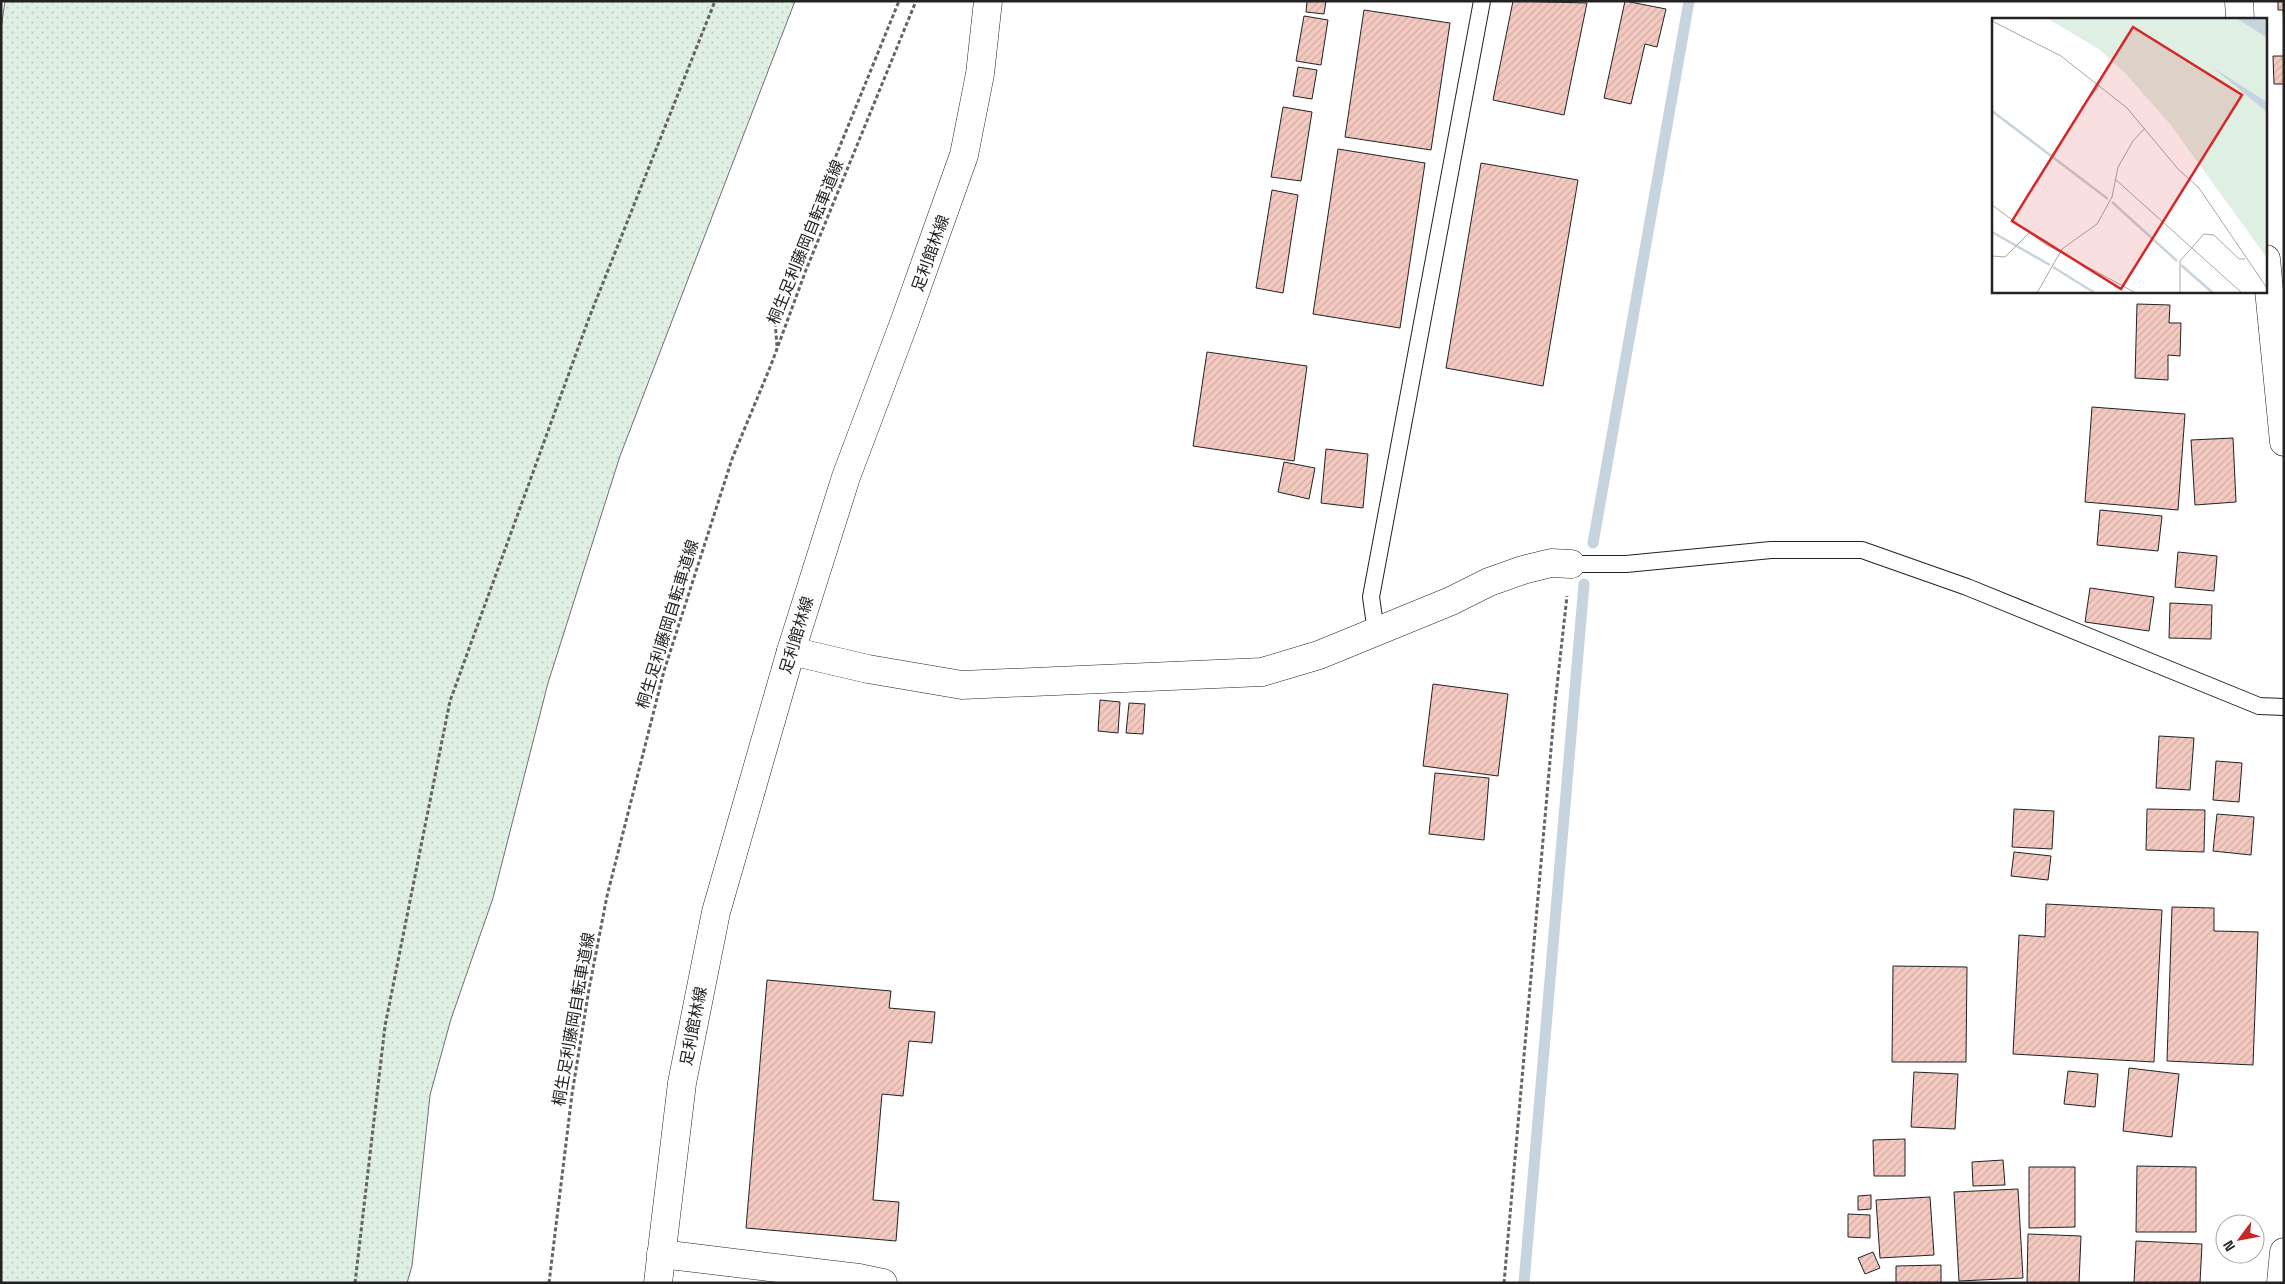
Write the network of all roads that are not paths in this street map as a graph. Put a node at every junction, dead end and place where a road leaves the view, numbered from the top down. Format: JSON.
{"nodes":[{"id":1,"x":988,"y":1,"type":"edge"},
{"id":2,"x":1482,"y":1,"type":"edge"},
{"id":3,"x":2240,"y":1,"type":"edge"},
{"id":4,"x":2240,"y":18,"type":"edge"},
{"id":5,"x":2268,"y":279,"type":"edge"},
{"id":6,"x":2284,"y":442,"type":"edge"},
{"id":7,"x":1571,"y":564,"type":"joint"},
{"id":8,"x":1376,"y":632,"type":"junction"},
{"id":9,"x":791,"y":651,"type":"junction"},
{"id":10,"x":2284,"y":707,"type":"edge"},
{"id":11,"x":2284,"y":1252,"type":"edge"},
{"id":12,"x":661,"y":1254,"type":"junction"},
{"id":13,"x":658,"y":1283,"type":"edge"},
{"id":14,"x":883,"y":1283,"type":"edge"},
{"id":15,"x":2281,"y":1283,"type":"edge"}],
"edges":[{"from":1,"to":9,"type":"main road","name":"足利館林線"},
{"from":2,"to":8,"type":"lane"},
{"from":3,"to":4,"type":"main road"},
{"from":5,"to":6,"type":"main road"},
{"from":7,"to":8,"type":"main road"},
{"from":7,"to":10,"type":"lane"},
{"from":8,"to":9,"type":"main road"},
{"from":9,"to":12,"type":"main road","name":"足利館林線"},
{"from":11,"to":15,"type":"main road"},
{"from":12,"to":13,"type":"main road","name":"足利館林線"},
{"from":12,"to":14,"type":"main road"}]}
